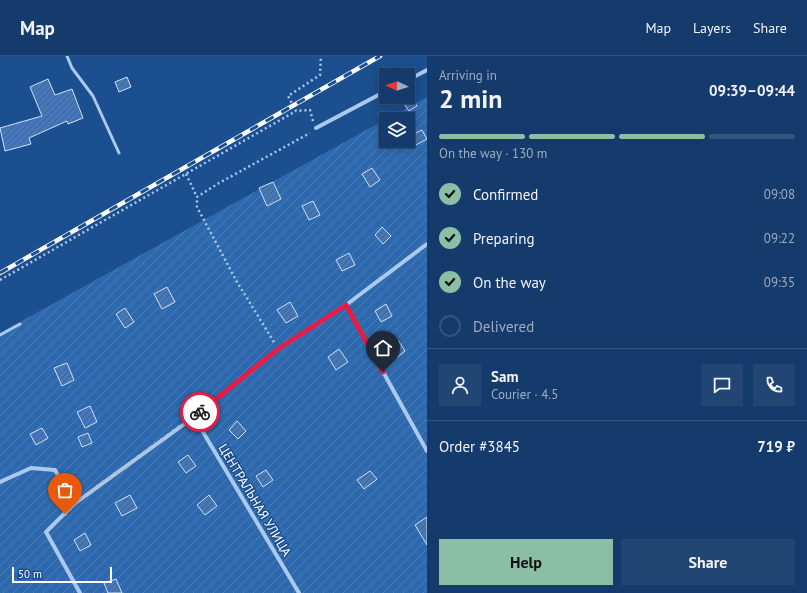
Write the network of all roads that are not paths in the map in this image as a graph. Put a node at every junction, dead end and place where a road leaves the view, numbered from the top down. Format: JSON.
{"nodes":[{"id":1,"x":67,"y":56,"type":"edge"},
{"id":2,"x":427,"y":70,"type":"edge"},
{"id":3,"x":415,"y":76,"type":"edge"},
{"id":4,"x":379,"y":95,"type":"edge"},
{"id":5,"x":316,"y":128,"type":"road end"},
{"id":6,"x":119,"y":153,"type":"dead end"},
{"id":7,"x":427,"y":244,"type":"edge"},
{"id":8,"x":346,"y":305,"type":"junction"},
{"id":9,"x":20,"y":324,"type":"dead end"},
{"id":10,"x":0,"y":335,"type":"edge"},
{"id":11,"x":194,"y":417,"type":"junction"},
{"id":12,"x":427,"y":451,"type":"edge"},
{"id":13,"x":0,"y":482,"type":"edge"},
{"id":14,"x":74,"y":504,"type":"junction"},
{"id":15,"x":80,"y":593,"type":"edge"},
{"id":16,"x":299,"y":593,"type":"edge"}],
"edges":[{"from":1,"to":6,"type":"lane"},
{"from":2,"to":3,"type":"street"},
{"from":4,"to":5,"type":"street"},
{"from":7,"to":8,"type":"street"},
{"from":8,"to":11,"type":"street"},
{"from":8,"to":12,"type":"street"},
{"from":9,"to":10,"type":"lane"},
{"from":11,"to":14,"type":"street"},
{"from":11,"to":16,"type":"street","name":"ЦЕНТРАЛЬНАЯ УЛИЦА"},
{"from":13,"to":14,"type":"street"},
{"from":14,"to":15,"type":"street"}]}
